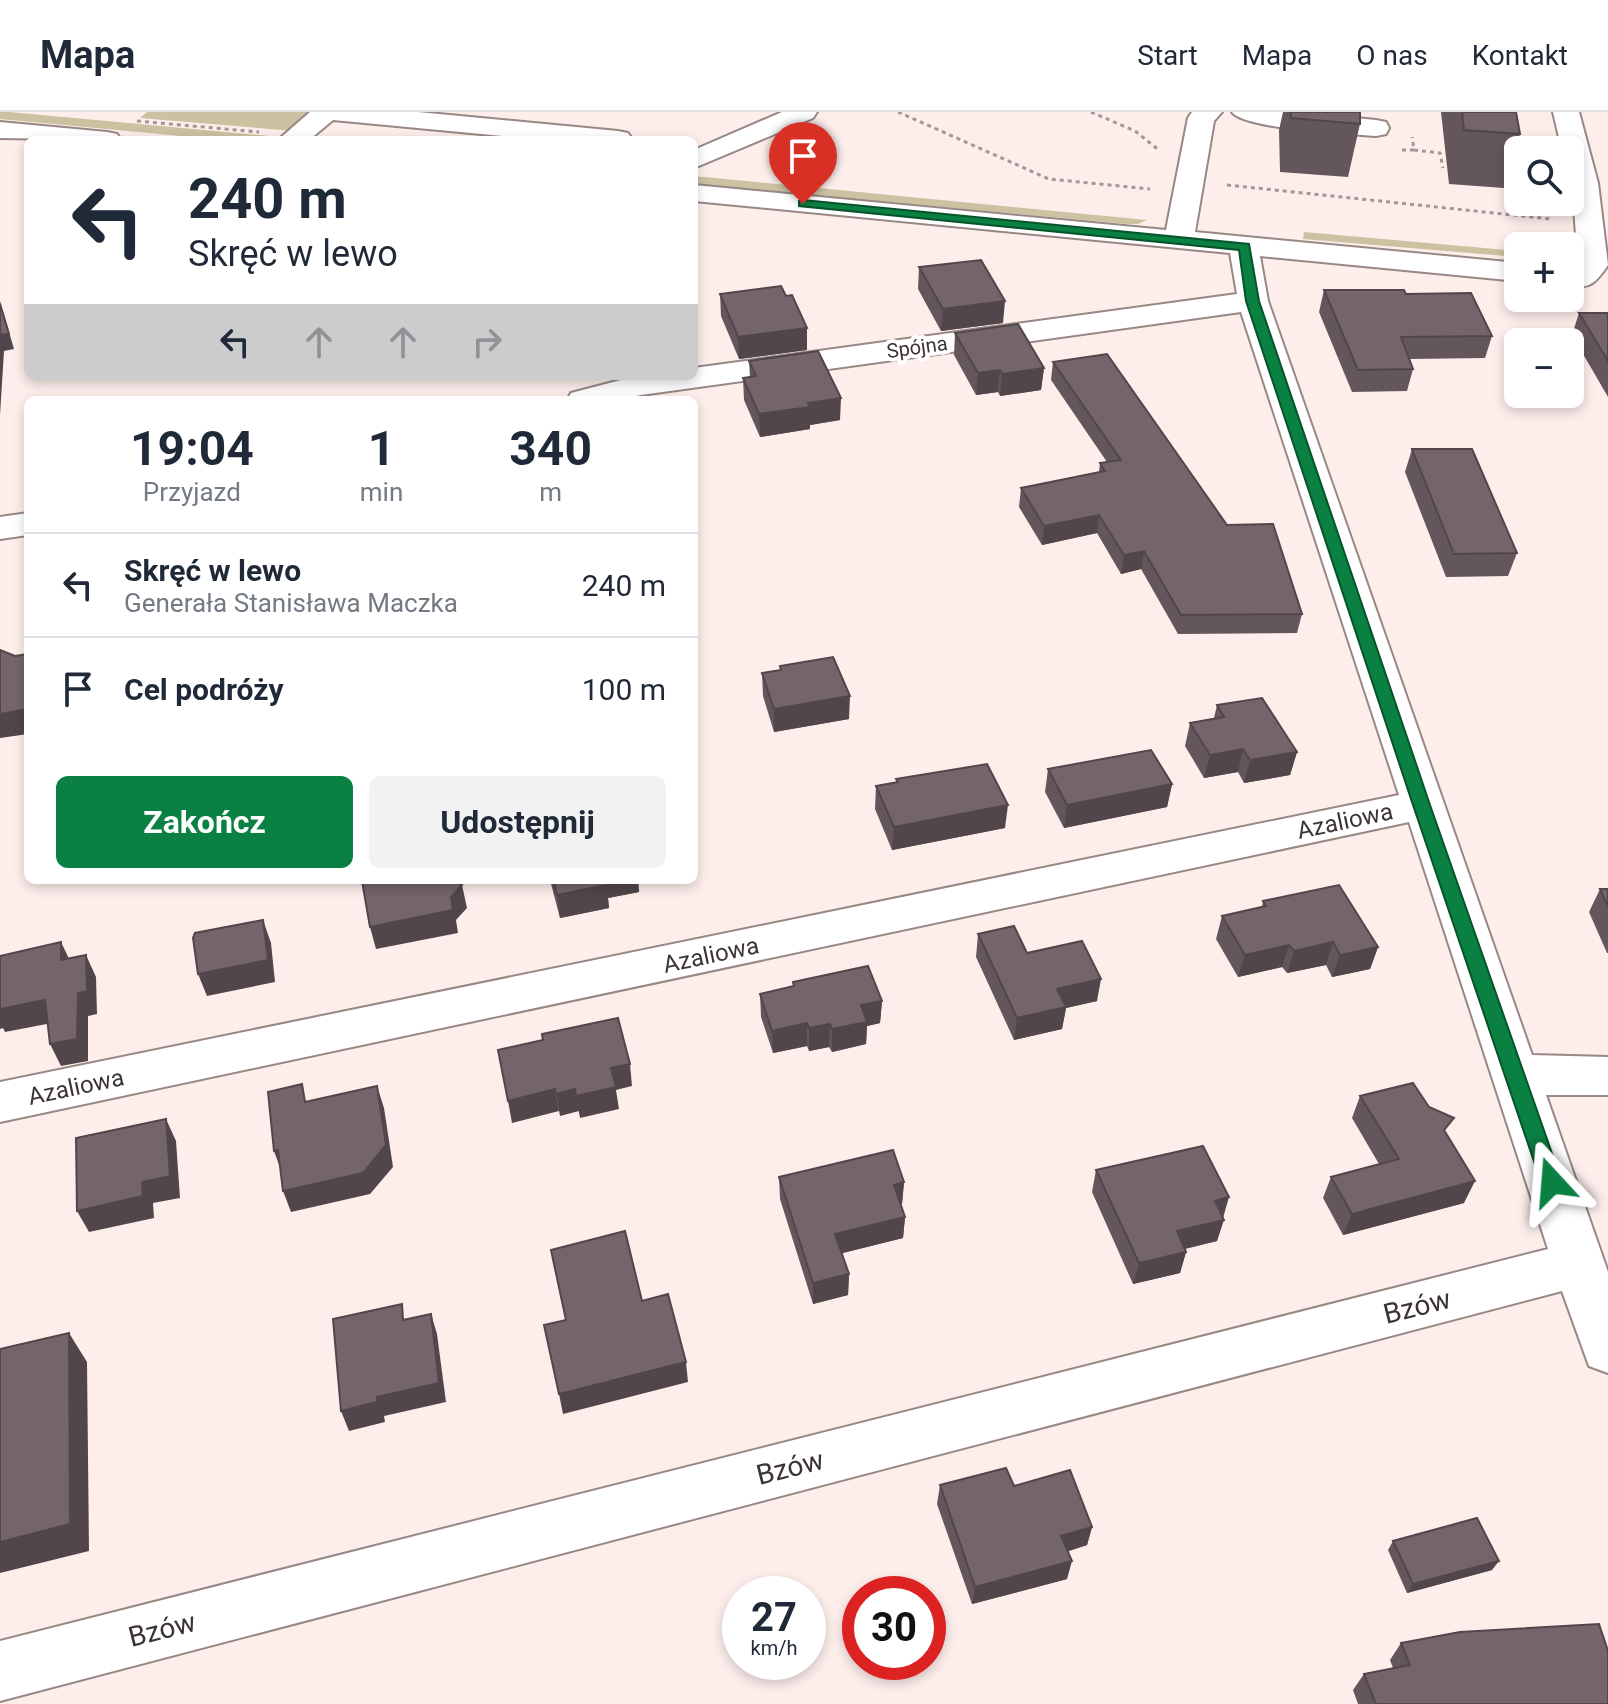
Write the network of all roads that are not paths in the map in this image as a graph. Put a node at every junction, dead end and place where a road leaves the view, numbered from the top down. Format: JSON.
{"nodes":[{"id":1,"x":326,"y":112,"type":"edge"},
{"id":2,"x":334,"y":112,"type":"edge"},
{"id":3,"x":804,"y":112,"type":"edge"},
{"id":4,"x":1209,"y":112,"type":"edge"},
{"id":5,"x":1245,"y":112,"type":"edge"},
{"id":6,"x":1566,"y":112,"type":"edge"},
{"id":7,"x":1376,"y":128,"type":"dead end"},
{"id":8,"x":0,"y":130,"type":"edge"},
{"id":9,"x":64,"y":136,"type":"edge"},
{"id":10,"x":297,"y":136,"type":"edge"},
{"id":11,"x":586,"y":136,"type":"edge"},
{"id":12,"x":698,"y":158,"type":"edge"},
{"id":13,"x":1596,"y":184,"type":"edge"},
{"id":14,"x":698,"y":193,"type":"edge"},
{"id":15,"x":1179,"y":241,"type":"junction"},
{"id":16,"x":1244,"y":247,"type":"junction"},
{"id":17,"x":1504,"y":271,"type":"edge"},
{"id":18,"x":1587,"y":279,"type":"edge"},
{"id":19,"x":1253,"y":301,"type":"junction"},
{"id":20,"x":698,"y":377,"type":"edge"},
{"id":21,"x":676,"y":380,"type":"edge"},
{"id":22,"x":598,"y":396,"type":"edge"},
{"id":23,"x":24,"y":525,"type":"edge"},
{"id":24,"x":0,"y":528,"type":"edge"},
{"id":25,"x":1421,"y":805,"type":"junction"},
{"id":26,"x":1515,"y":1072,"type":"junction"},
{"id":27,"x":1608,"y":1076,"type":"edge"},
{"id":28,"x":0,"y":1102,"type":"edge"},
{"id":29,"x":1580,"y":1264,"type":"junction"},
{"id":30,"x":1608,"y":1349,"type":"edge"},
{"id":31,"x":0,"y":1671,"type":"edge"}],
"edges":[{"from":1,"to":10,"type":"street"},
{"from":2,"to":11,"type":"street"},
{"from":3,"to":12,"type":"street"},
{"from":4,"to":15,"type":"street"},
{"from":5,"to":7,"type":"street"},
{"from":6,"to":13,"type":"street"},
{"from":8,"to":9,"type":"street"},
{"from":13,"to":18,"type":"street"},
{"from":14,"to":15,"type":"street"},
{"from":15,"to":16,"type":"street"},
{"from":16,"to":17,"type":"street"},
{"from":16,"to":19,"type":"street"},
{"from":19,"to":20,"type":"street","name":"Spójna"},
{"from":19,"to":25,"type":"street"},
{"from":21,"to":22,"type":"street","name":"Spójna"},
{"from":23,"to":24,"type":"street"},
{"from":25,"to":26,"type":"street"},
{"from":25,"to":28,"type":"street","name":"Azaliowa"},
{"from":26,"to":27,"type":"street"},
{"from":26,"to":29,"type":"street"},
{"from":29,"to":30,"type":"street"},
{"from":29,"to":31,"type":"street","name":"Bzów"}]}
